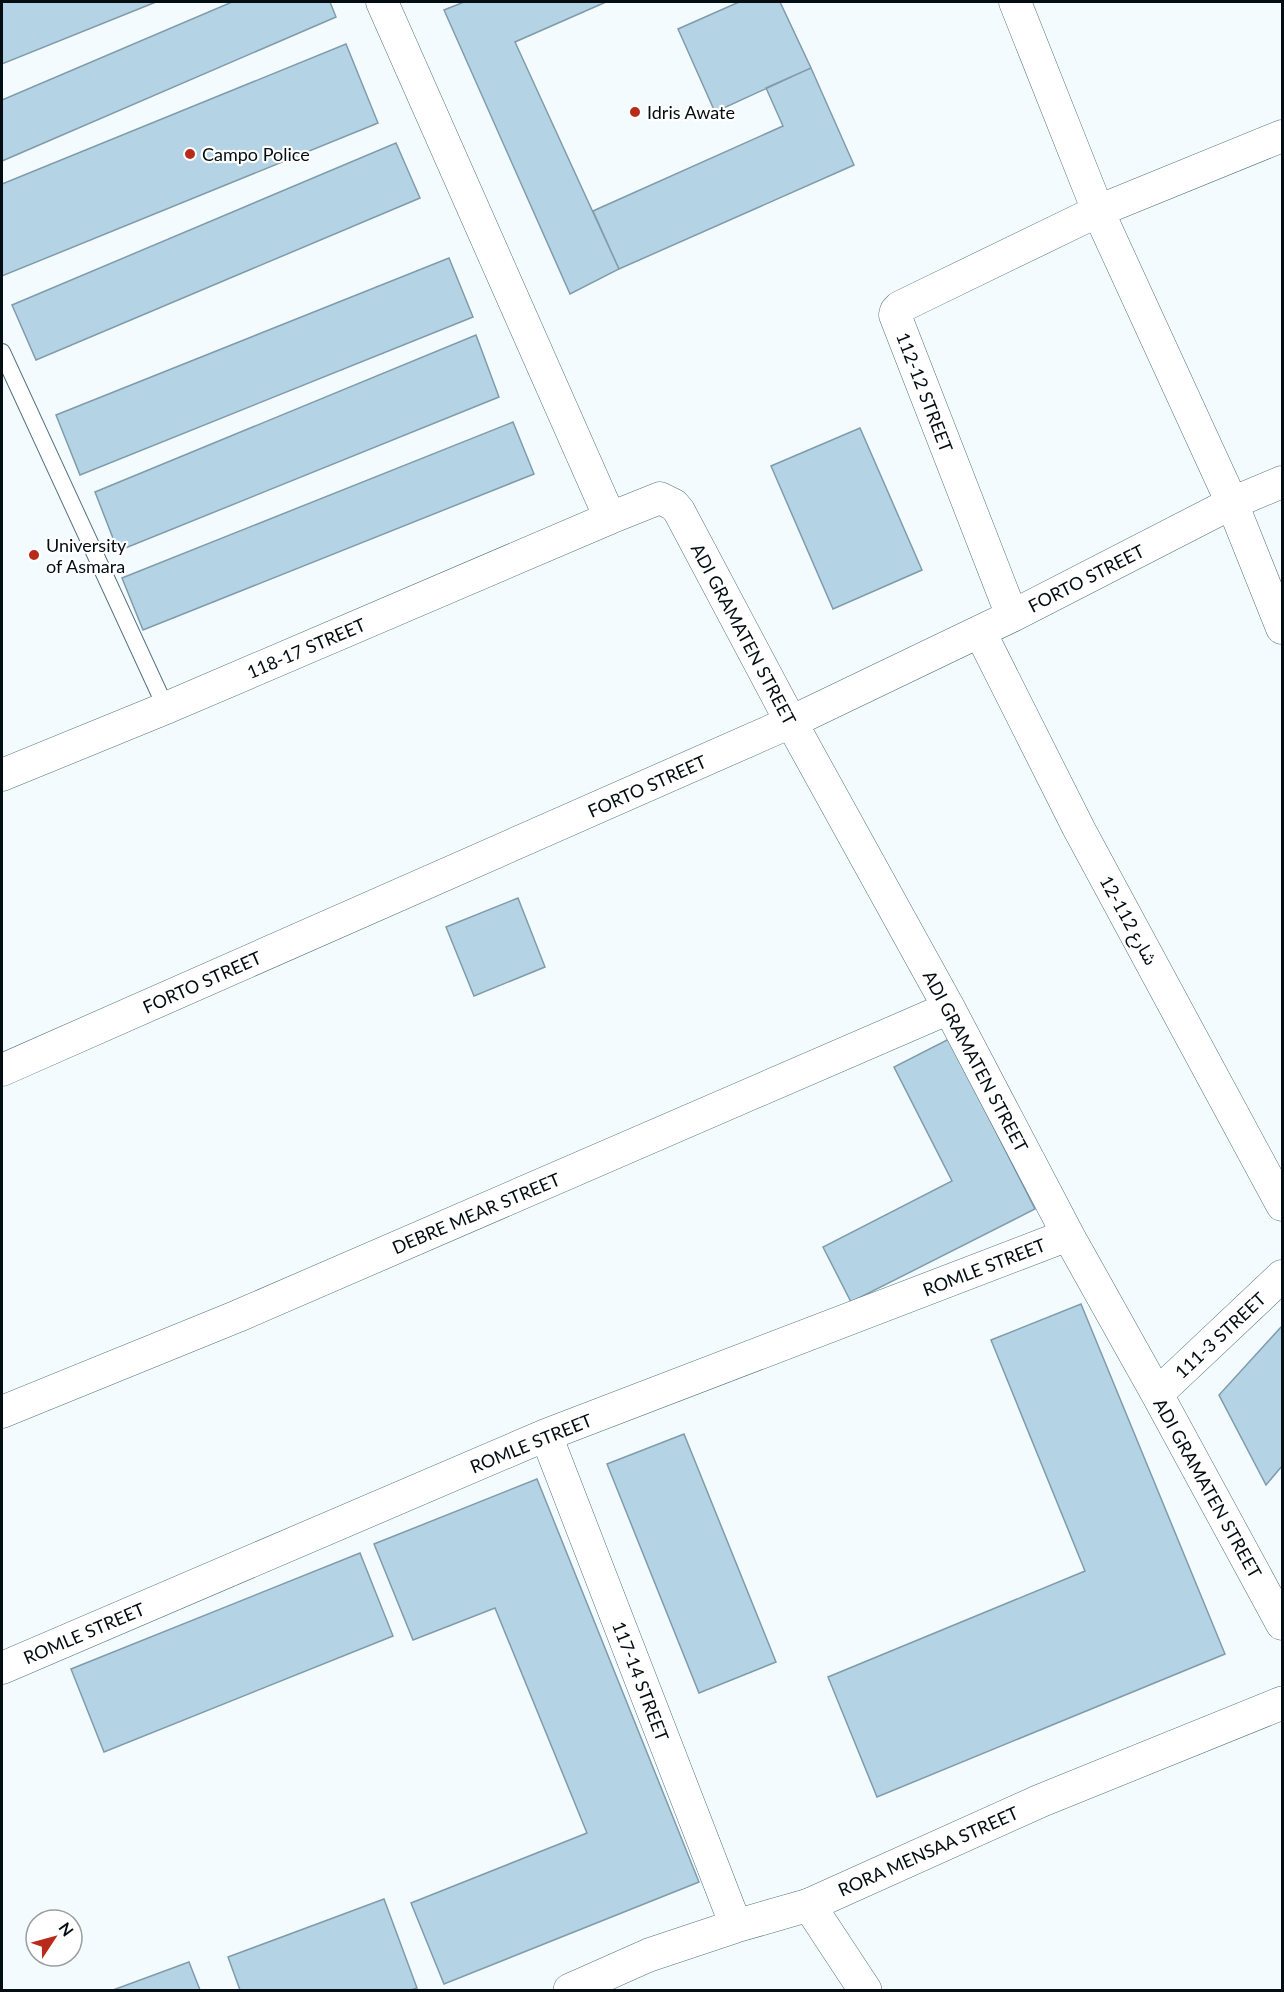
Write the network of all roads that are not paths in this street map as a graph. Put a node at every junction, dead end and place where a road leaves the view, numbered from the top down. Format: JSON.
{"nodes":[{"id":1,"x":382,"y":2,"type":"edge"},
{"id":2,"x":1015,"y":2,"type":"edge"},
{"id":3,"x":1282,"y":136,"type":"edge"},
{"id":4,"x":1098,"y":211,"type":"junction"},
{"id":5,"x":2,"y":352,"type":"edge"},
{"id":6,"x":1282,"y":482,"type":"edge"},
{"id":7,"x":667,"y":500,"type":"joint"},
{"id":8,"x":1232,"y":503,"type":"junction"},
{"id":9,"x":610,"y":518,"type":"junction"},
{"id":10,"x":1012,"y":616,"type":"junction"},
{"id":11,"x":1282,"y":628,"type":"edge"},
{"id":12,"x":980,"y":632,"type":"junction"},
{"id":13,"x":166,"y":708,"type":"junction"},
{"id":14,"x":791,"y":722,"type":"junction"},
{"id":15,"x":2,"y":775,"type":"edge"},
{"id":16,"x":949,"y":1008,"type":"junction"},
{"id":17,"x":2,"y":1070,"type":"edge"},
{"id":18,"x":1282,"y":1205,"type":"edge"},
{"id":19,"x":1068,"y":1235,"type":"junction"},
{"id":20,"x":1282,"y":1275,"type":"edge"},
{"id":21,"x":1157,"y":1394,"type":"junction"},
{"id":22,"x":2,"y":1413,"type":"edge"},
{"id":23,"x":546,"y":1435,"type":"junction"},
{"id":24,"x":1282,"y":1624,"type":"edge"},
{"id":25,"x":2,"y":1668,"type":"edge"},
{"id":26,"x":1282,"y":1703,"type":"edge"},
{"id":27,"x":809,"y":1905,"type":"junction"},
{"id":28,"x":736,"y":1926,"type":"junction"},
{"id":29,"x":570,"y":1990,"type":"edge"},
{"id":30,"x":865,"y":1990,"type":"edge"}],
"edges":[{"from":1,"to":9,"type":"street"},
{"from":2,"to":4,"type":"street"},
{"from":3,"to":4,"type":"street"},
{"from":4,"to":8,"type":"street"},
{"from":4,"to":10,"type":"street","name":"112-12 STREET"},
{"from":5,"to":13,"type":"lane"},
{"from":6,"to":8,"type":"street","name":"FORTO STREET"},
{"from":7,"to":9,"type":"street","name":"118-17 STREET"},
{"from":7,"to":14,"type":"street","name":"ADI GRAMATEN STREET"},
{"from":8,"to":10,"type":"street","name":"FORTO STREET"},
{"from":8,"to":11,"type":"street"},
{"from":9,"to":13,"type":"street","name":"118-17 STREET"},
{"from":10,"to":12,"type":"street","name":"FORTO STREET"},
{"from":12,"to":14,"type":"street","name":"FORTO STREET"},
{"from":12,"to":18,"type":"street","name":"شارع 112-12"},
{"from":13,"to":15,"type":"street","name":"118-17 STREET"},
{"from":14,"to":16,"type":"street","name":"ADI GRAMATEN STREET"},
{"from":14,"to":17,"type":"street","name":"FORTO STREET"},
{"from":16,"to":19,"type":"street","name":"ADI GRAMATEN STREET"},
{"from":16,"to":22,"type":"street","name":"DEBRE MEAR STREET"},
{"from":19,"to":21,"type":"street","name":"ADI GRAMATEN STREET"},
{"from":19,"to":23,"type":"street","name":"ROMLE STREET"},
{"from":20,"to":21,"type":"street","name":"111-3 STREET"},
{"from":21,"to":24,"type":"street","name":"ADI GRAMATEN STREET"},
{"from":23,"to":25,"type":"street","name":"ROMLE STREET"},
{"from":23,"to":28,"type":"street","name":"117-14 STREET"},
{"from":26,"to":27,"type":"main road","name":"RORA MENSAA STREET"},
{"from":27,"to":28,"type":"main road","name":"RORA MENSAA STREET"},
{"from":27,"to":30,"type":"main road"},
{"from":28,"to":29,"type":"main road","name":"RORA MENSAA STREET"}]}
